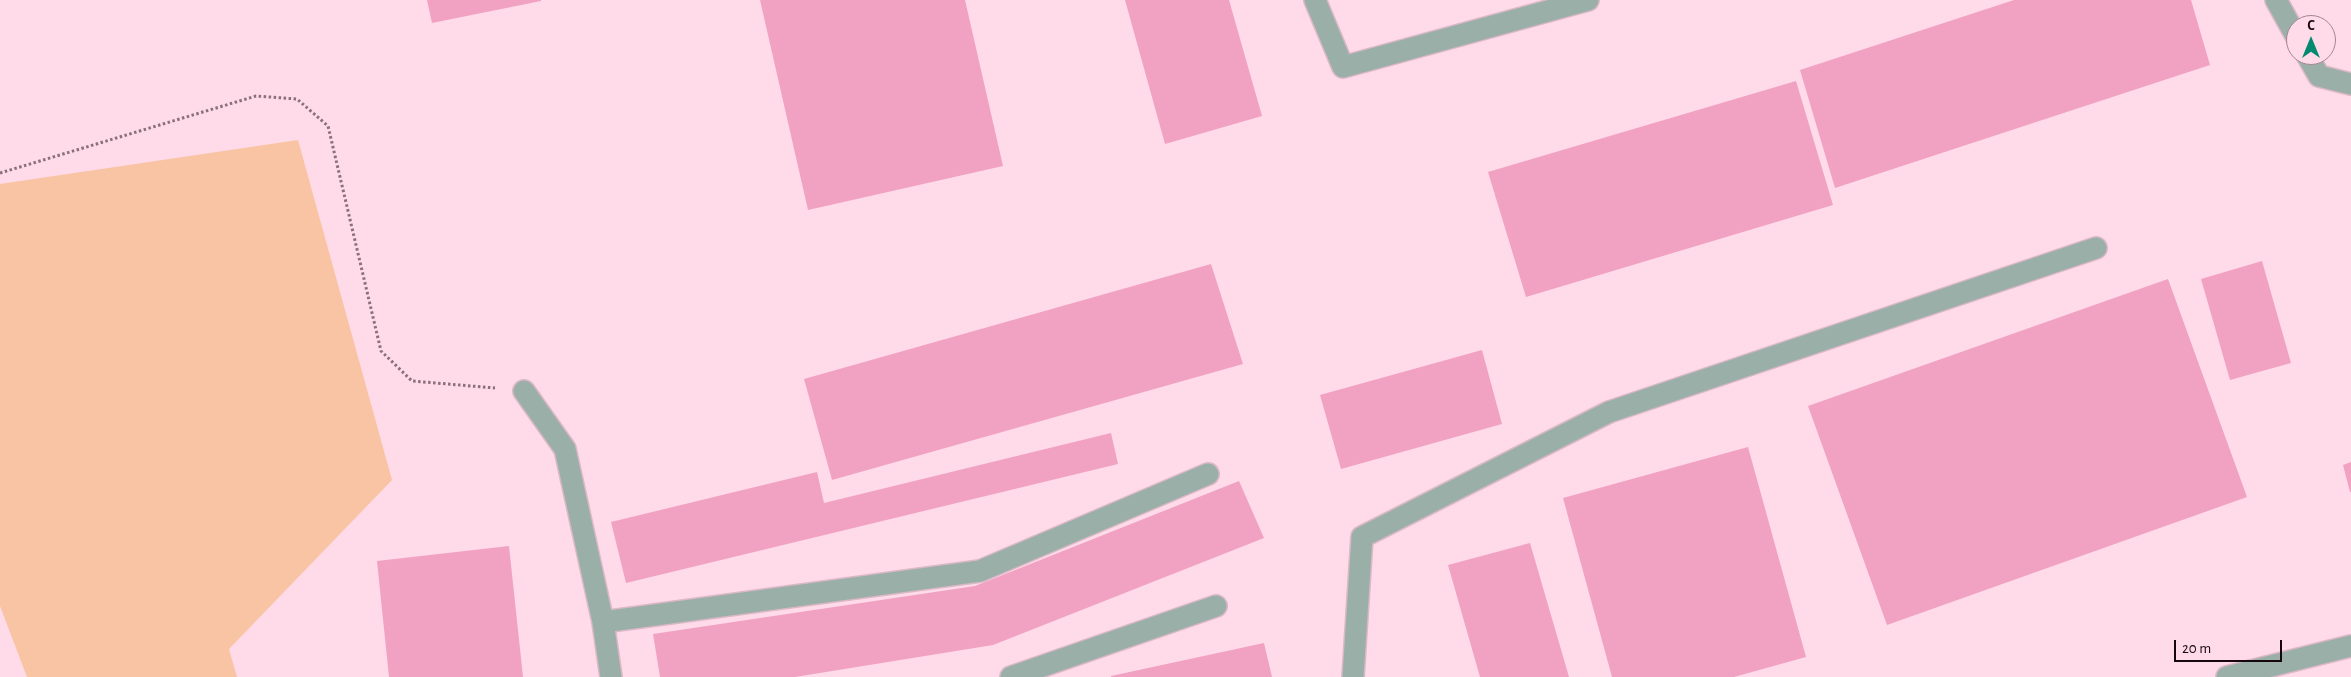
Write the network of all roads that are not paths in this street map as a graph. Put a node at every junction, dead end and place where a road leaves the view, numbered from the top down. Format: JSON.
{"nodes":[{"id":1,"x":1315,"y":0,"type":"edge"},
{"id":2,"x":1588,"y":0,"type":"edge"},
{"id":3,"x":2276,"y":0,"type":"edge"},
{"id":4,"x":2286,"y":18,"type":"edge"},
{"id":5,"x":2313,"y":65,"type":"edge"},
{"id":6,"x":2351,"y":84,"type":"edge"},
{"id":7,"x":2096,"y":248,"type":"dead end"},
{"id":8,"x":524,"y":391,"type":"road end"},
{"id":9,"x":1208,"y":474,"type":"dead end"},
{"id":10,"x":1216,"y":606,"type":"dead end"},
{"id":11,"x":603,"y":622,"type":"junction"},
{"id":12,"x":2351,"y":646,"type":"edge"},
{"id":13,"x":611,"y":677,"type":"edge"},
{"id":14,"x":1011,"y":677,"type":"edge"},
{"id":15,"x":1353,"y":677,"type":"edge"},
{"id":16,"x":2227,"y":677,"type":"edge"}],
"edges":[{"from":1,"to":2,"type":"lane"},
{"from":3,"to":4,"type":"lane"},
{"from":5,"to":6,"type":"lane"},
{"from":7,"to":15,"type":"lane"},
{"from":8,"to":11,"type":"lane"},
{"from":9,"to":11,"type":"lane"},
{"from":10,"to":14,"type":"lane"},
{"from":11,"to":13,"type":"lane"},
{"from":12,"to":16,"type":"lane"}]}
